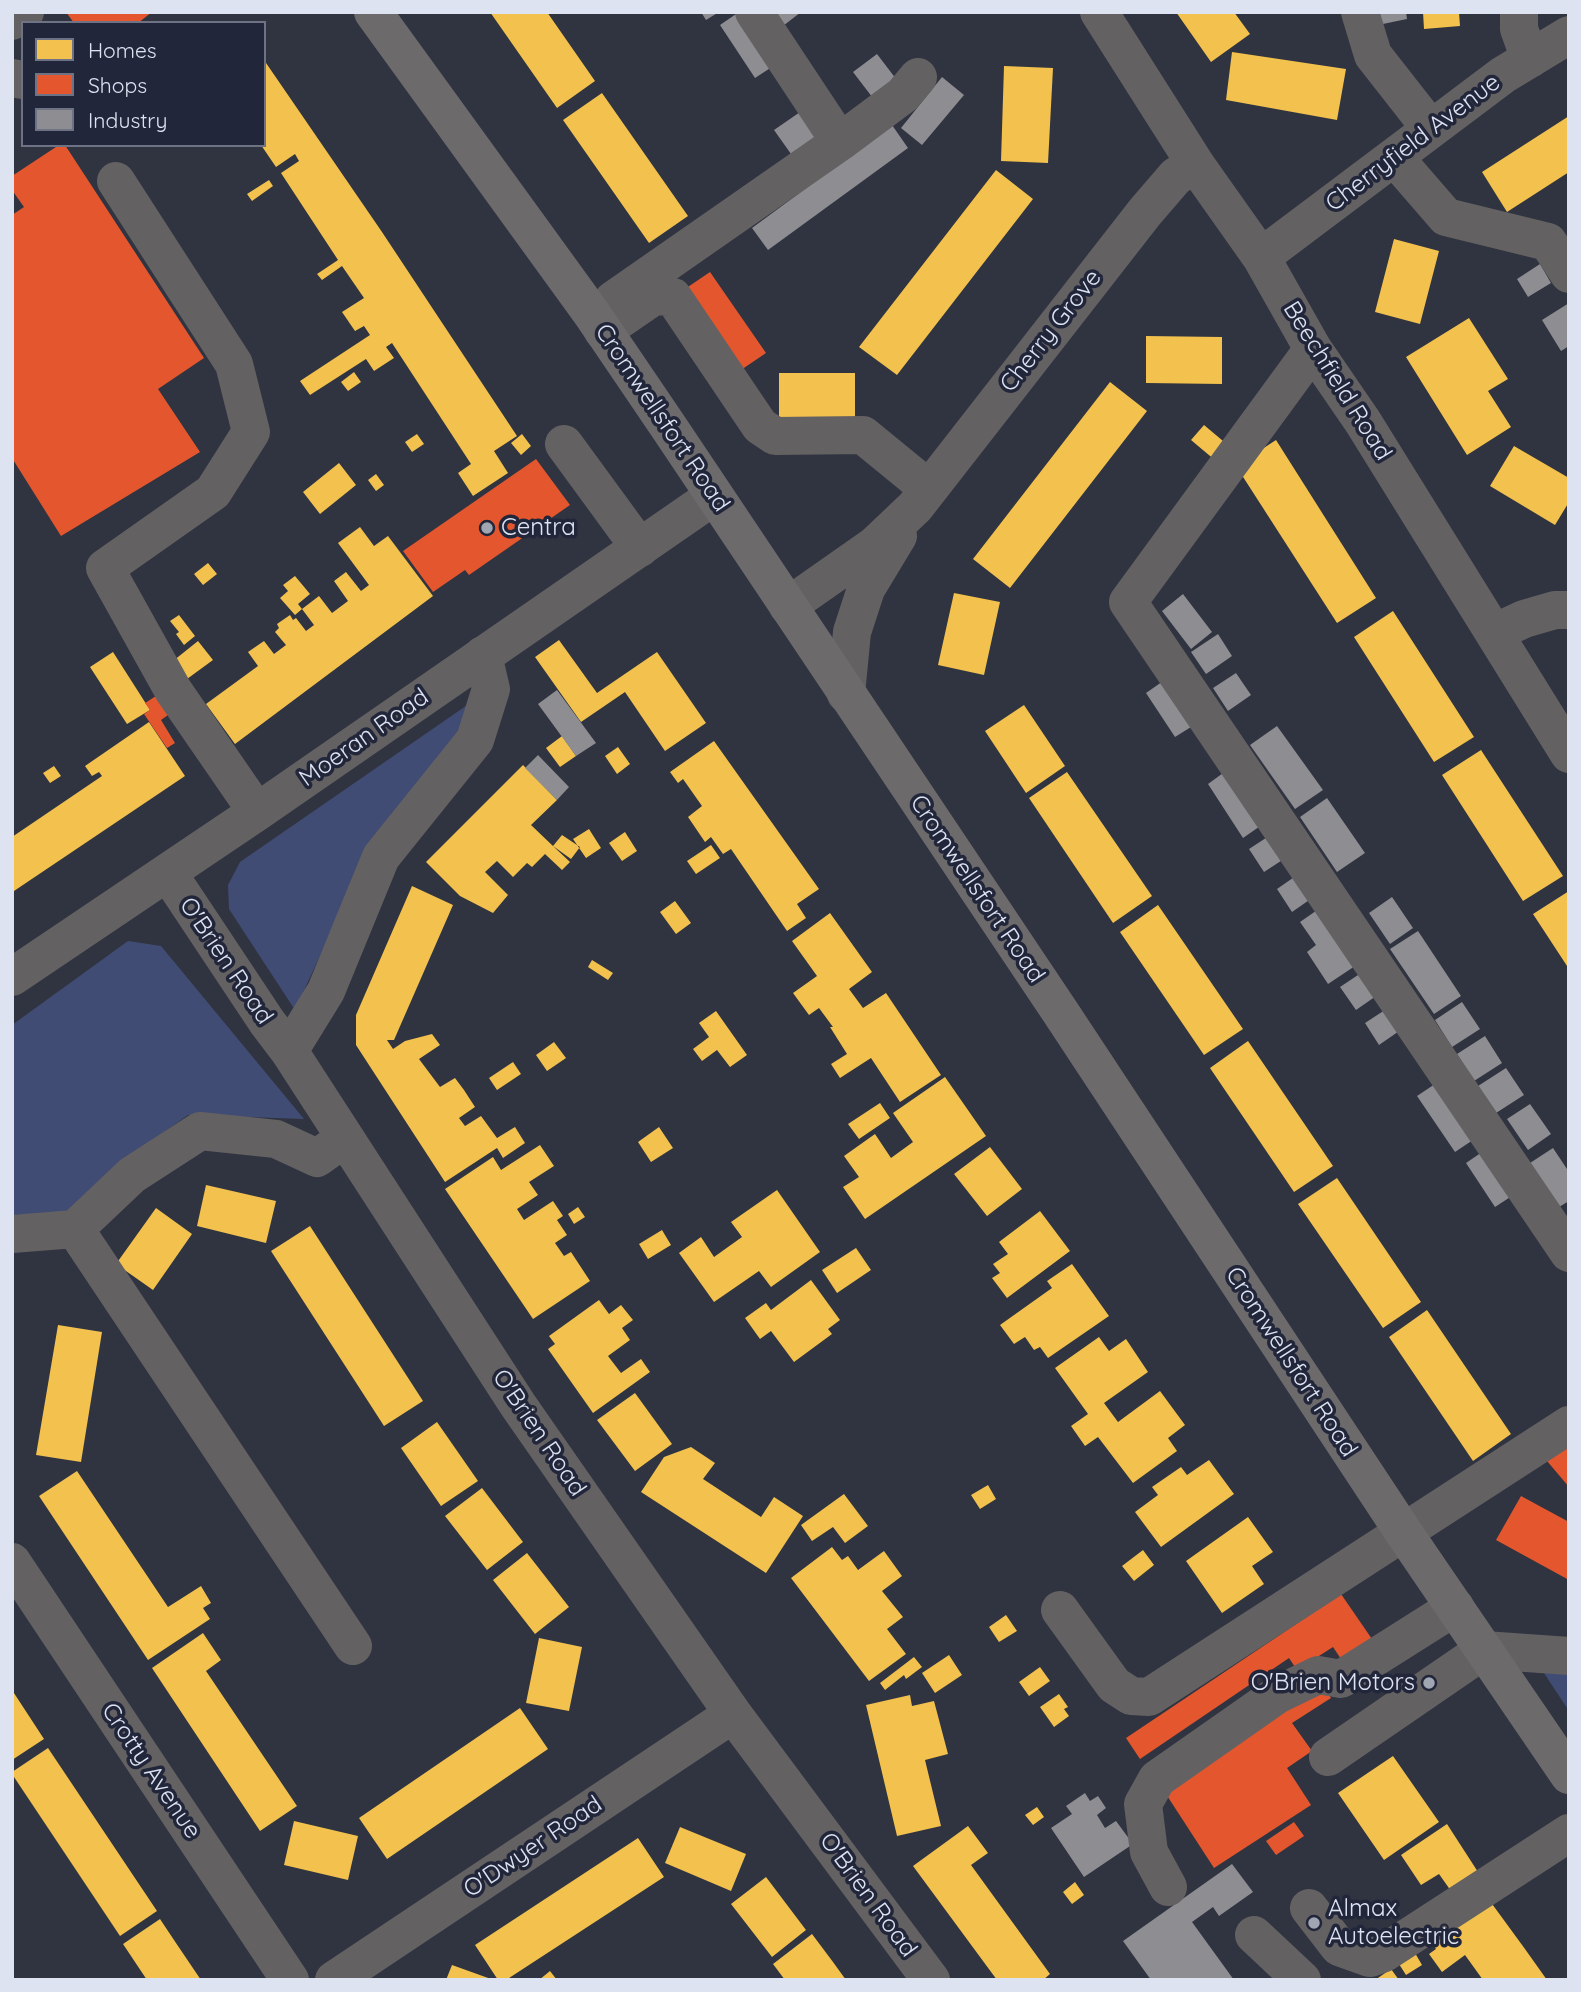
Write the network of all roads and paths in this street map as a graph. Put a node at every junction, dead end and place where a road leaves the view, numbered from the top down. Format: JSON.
{"nodes":[{"id":1,"x":373,"y":12,"type":"edge"},
{"id":2,"x":754,"y":12,"type":"edge"},
{"id":3,"x":1099,"y":12,"type":"edge"},
{"id":4,"x":1360,"y":12,"type":"edge"},
{"id":5,"x":1519,"y":12,"type":"edge"},
{"id":6,"x":1569,"y":36,"type":"edge"},
{"id":7,"x":1530,"y":59,"type":"junction"},
{"id":8,"x":918,"y":77,"type":"dead end"},
{"id":9,"x":1431,"y":129,"type":"junction"},
{"id":10,"x":840,"y":142,"type":"junction"},
{"id":11,"x":1394,"y":157,"type":"junction"},
{"id":12,"x":1196,"y":165,"type":"junction"},
{"id":13,"x":116,"y":181,"type":"dead end"},
{"id":14,"x":1261,"y":257,"type":"junction"},
{"id":15,"x":1569,"y":274,"type":"edge"},
{"id":16,"x":597,"y":322,"type":"junction"},
{"id":17,"x":1313,"y":349,"type":"junction"},
{"id":18,"x":564,"y":444,"type":"dead end"},
{"id":19,"x":714,"y":496,"type":"junction"},
{"id":20,"x":922,"y":498,"type":"junction"},
{"id":21,"x":640,"y":548,"type":"junction"},
{"id":22,"x":788,"y":606,"type":"junction"},
{"id":23,"x":1569,"y":610,"type":"edge"},
{"id":24,"x":1494,"y":633,"type":"junction"},
{"id":25,"x":483,"y":655,"type":"junction"},
{"id":26,"x":846,"y":694,"type":"junction"},
{"id":27,"x":1569,"y":754,"type":"edge"},
{"id":28,"x":257,"y":813,"type":"junction"},
{"id":29,"x":168,"y":873,"type":"junction"},
{"id":30,"x":12,"y":977,"type":"edge"},
{"id":31,"x":289,"y":1051,"type":"junction"},
{"id":32,"x":344,"y":1139,"type":"junction"},
{"id":33,"x":75,"y":1229,"type":"junction"},
{"id":34,"x":12,"y":1234,"type":"edge"},
{"id":35,"x":1569,"y":1253,"type":"edge"},
{"id":36,"x":1569,"y":1425,"type":"edge"},
{"id":37,"x":1404,"y":1533,"type":"junction"},
{"id":38,"x":12,"y":1562,"type":"edge"},
{"id":39,"x":1455,"y":1607,"type":"junction"},
{"id":40,"x":1060,"y":1610,"type":"dead end"},
{"id":41,"x":353,"y":1646,"type":"dead end"},
{"id":42,"x":1484,"y":1650,"type":"junction"},
{"id":43,"x":1569,"y":1656,"type":"edge"},
{"id":44,"x":733,"y":1714,"type":"junction"},
{"id":45,"x":1563,"y":1755,"type":"edge"},
{"id":46,"x":1328,"y":1757,"type":"dead end"},
{"id":47,"x":1569,"y":1833,"type":"edge"},
{"id":48,"x":1168,"y":1887,"type":"dead end"},
{"id":49,"x":1310,"y":1908,"type":"dead end"},
{"id":50,"x":1254,"y":1936,"type":"dead end"},
{"id":51,"x":290,"y":1980,"type":"edge"},
{"id":52,"x":334,"y":1980,"type":"edge"},
{"id":53,"x":931,"y":1980,"type":"edge"},
{"id":54,"x":1303,"y":1980,"type":"edge"}],
"edges":[{"from":1,"to":16,"type":"main road","name":"Cromwellsfort Road"},
{"from":2,"to":10,"type":"street"},
{"from":3,"to":12,"type":"street","name":"Beechfield Road"},
{"from":4,"to":9,"type":"street"},
{"from":5,"to":7,"type":"street"},
{"from":6,"to":7,"type":"street","name":"Cherryfield Avenue"},
{"from":7,"to":9,"type":"street","name":"Cherryfield Avenue"},
{"from":8,"to":10,"type":"street"},
{"from":9,"to":11,"type":"street","name":"Cherryfield Avenue"},
{"from":10,"to":16,"type":"street"},
{"from":11,"to":14,"type":"street","name":"Cherryfield Avenue"},
{"from":11,"to":15,"type":"street"},
{"from":12,"to":14,"type":"street","name":"Beechfield Road"},
{"from":12,"to":20,"type":"street","name":"Cherry Grove"},
{"from":13,"to":28,"type":"street"},
{"from":14,"to":17,"type":"street","name":"Beechfield Road"},
{"from":16,"to":19,"type":"main road","name":"Cromwellsfort Road"},
{"from":16,"to":20,"type":"street"},
{"from":17,"to":24,"type":"street","name":"Beechfield Road"},
{"from":17,"to":35,"type":"street"},
{"from":18,"to":21,"type":"street"},
{"from":19,"to":21,"type":"street","name":"Moeran Road"},
{"from":19,"to":22,"type":"main road","name":"Cromwellsfort Road"},
{"from":20,"to":22,"type":"street","name":"Cherry Grove"},
{"from":20,"to":26,"type":"street","name":"Cherry Grove"},
{"from":21,"to":25,"type":"street","name":"Moeran Road"},
{"from":22,"to":26,"type":"main road","name":"Cromwellsfort Road"},
{"from":23,"to":24,"type":"street"},
{"from":24,"to":27,"type":"street","name":"Beechfield Road"},
{"from":25,"to":28,"type":"street","name":"Moeran Road"},
{"from":25,"to":31,"type":"street"},
{"from":26,"to":37,"type":"main road","name":"Cromwellsfort Road"},
{"from":28,"to":29,"type":"street","name":"Moeran Road"},
{"from":29,"to":30,"type":"street","name":"Moeran Road"},
{"from":29,"to":31,"type":"street","name":"O'Brien Road"},
{"from":31,"to":32,"type":"street","name":"O'Brien Road"},
{"from":32,"to":33,"type":"street"},
{"from":32,"to":44,"type":"street","name":"O'Brien Road"},
{"from":33,"to":34,"type":"street"},
{"from":33,"to":41,"type":"street"},
{"from":36,"to":37,"type":"street"},
{"from":37,"to":39,"type":"main road","name":"Cromwellsfort Road"},
{"from":37,"to":40,"type":"street"},
{"from":38,"to":51,"type":"street","name":"Crotty Avenue"},
{"from":39,"to":42,"type":"main road","name":"Cromwellsfort Road"},
{"from":39,"to":48,"type":"street"},
{"from":42,"to":43,"type":"street"},
{"from":42,"to":45,"type":"main road","name":"Cromwellsfort Road"},
{"from":42,"to":46,"type":"street"},
{"from":44,"to":52,"type":"street","name":"O'Dwyer Road"},
{"from":44,"to":53,"type":"street","name":"O'Brien Road"},
{"from":47,"to":49,"type":"street"},
{"from":50,"to":54,"type":"street"}]}
